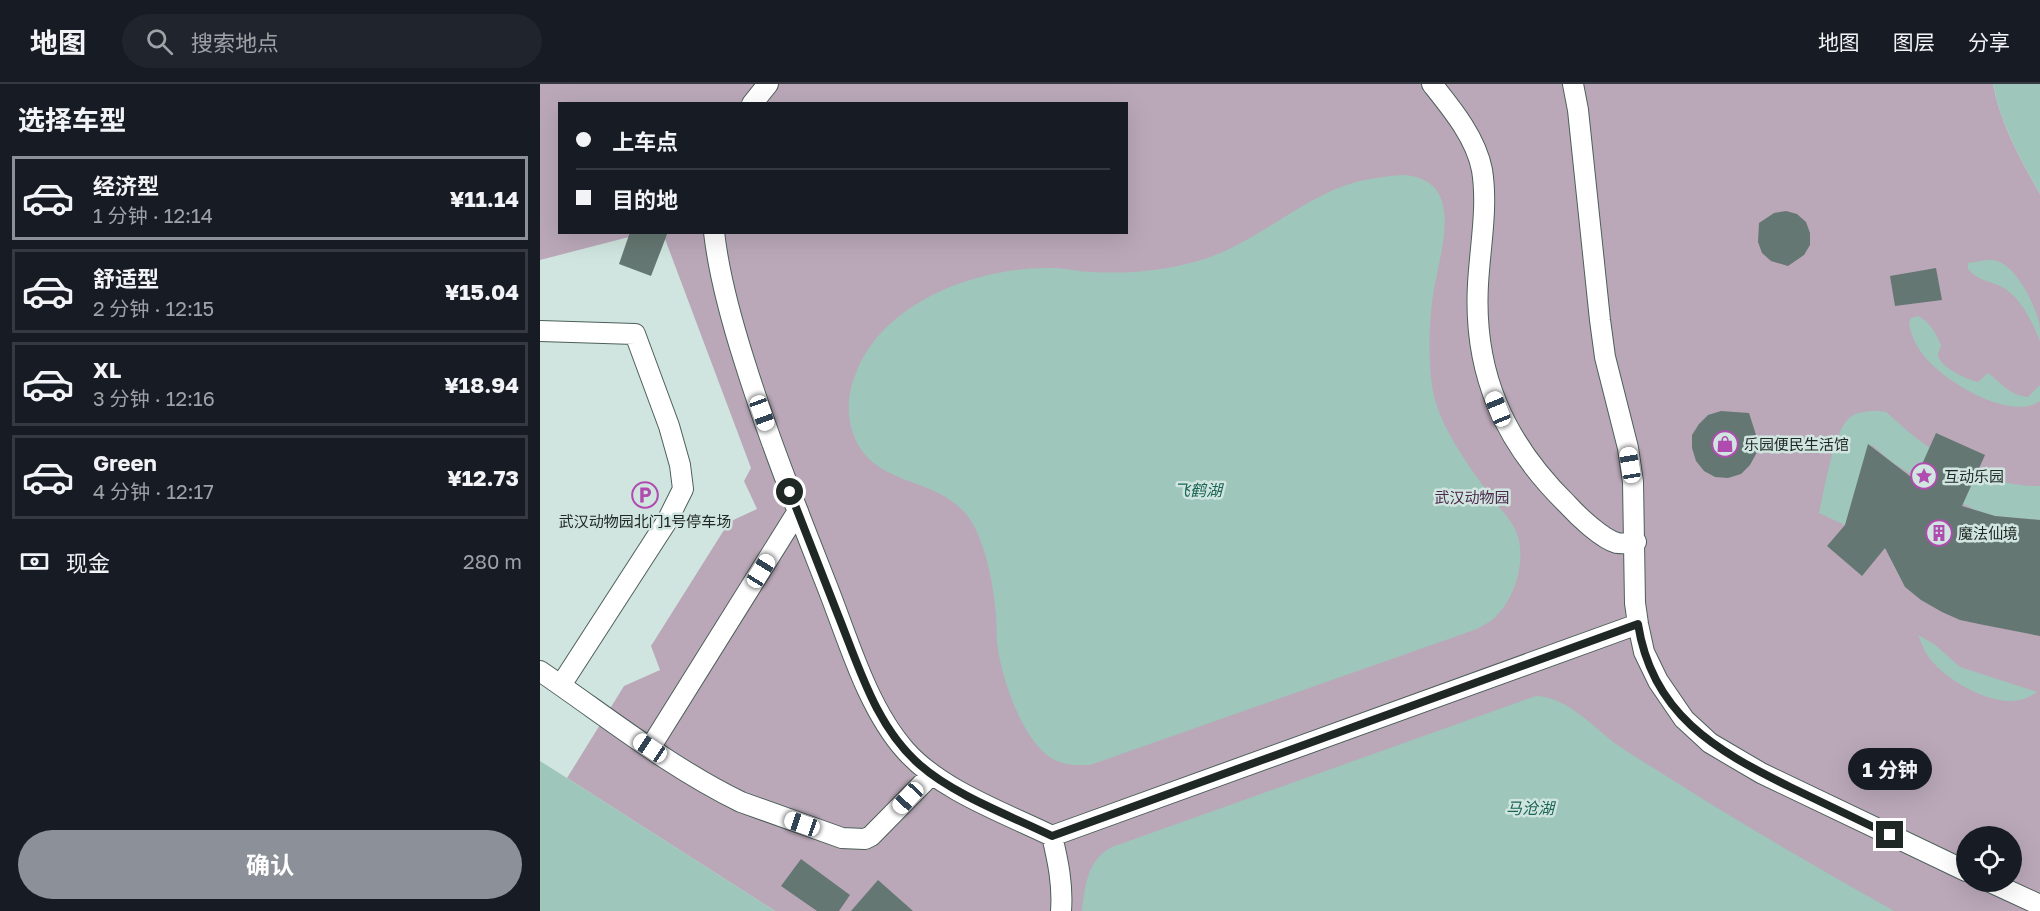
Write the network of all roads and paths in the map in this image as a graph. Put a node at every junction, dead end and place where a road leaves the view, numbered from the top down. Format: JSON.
{"nodes":[{"id":1,"x":1432,"y":84,"type":"edge"},
{"id":2,"x":1573,"y":84,"type":"edge"},
{"id":3,"x":714,"y":234,"type":"edge"},
{"id":4,"x":540,"y":331,"type":"edge"},
{"id":5,"x":798,"y":512,"type":"junction"},
{"id":6,"x":1636,"y":542,"type":"junction"},
{"id":7,"x":1638,"y":624,"type":"junction"},
{"id":8,"x":540,"y":671,"type":"edge"},
{"id":9,"x":561,"y":685,"type":"junction"},
{"id":10,"x":650,"y":748,"type":"junction"},
{"id":11,"x":932,"y":774,"type":"junction"},
{"id":12,"x":1052,"y":836,"type":"junction"},
{"id":13,"x":1956,"y":866,"type":"edge"},
{"id":14,"x":2012,"y":892,"type":"edge"},
{"id":15,"x":2040,"y":905,"type":"edge"},
{"id":16,"x":1061,"y":911,"type":"edge"}],
"edges":[{"from":1,"to":6,"type":"lane"},
{"from":2,"to":6,"type":"lane"},
{"from":3,"to":5,"type":"lane"},
{"from":4,"to":9,"type":"lane"},
{"from":5,"to":10,"type":"lane"},
{"from":5,"to":11,"type":"lane"},
{"from":6,"to":7,"type":"lane"},
{"from":7,"to":12,"type":"lane"},
{"from":7,"to":13,"type":"lane"},
{"from":8,"to":9,"type":"lane"},
{"from":9,"to":10,"type":"lane"},
{"from":10,"to":11,"type":"lane"},
{"from":11,"to":12,"type":"lane"},
{"from":12,"to":16,"type":"lane"},
{"from":14,"to":15,"type":"lane"}]}
